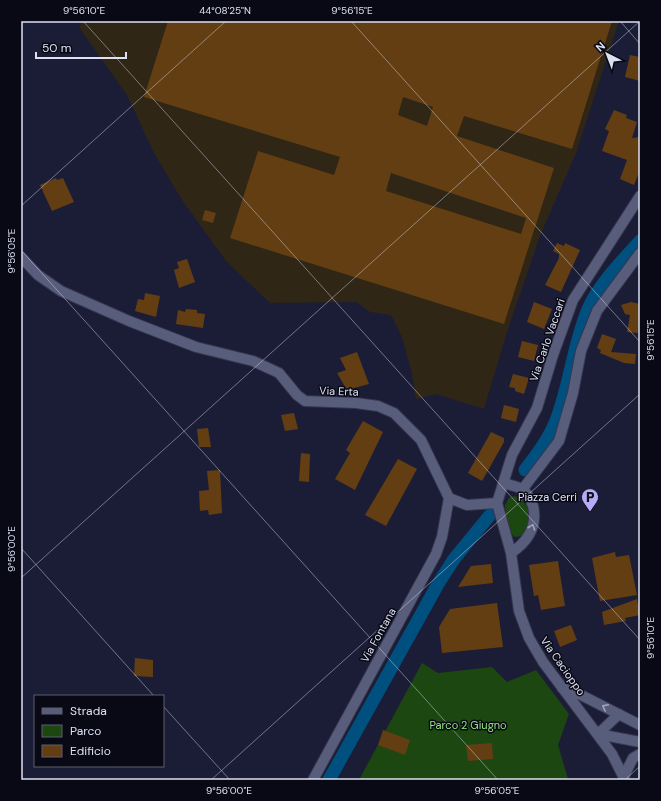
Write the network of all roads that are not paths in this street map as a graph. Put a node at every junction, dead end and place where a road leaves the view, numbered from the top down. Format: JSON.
{"nodes":[{"id":1,"x":640,"y":196,"type":"edge"},
{"id":2,"x":640,"y":253,"type":"edge"},
{"id":3,"x":21,"y":256,"type":"edge"},
{"id":4,"x":503,"y":483,"type":"junction"},
{"id":5,"x":522,"y":490,"type":"junction"},
{"id":6,"x":449,"y":498,"type":"junction"},
{"id":7,"x":497,"y":503,"type":"junction"},
{"id":8,"x":511,"y":554,"type":"junction"},
{"id":9,"x":562,"y":688,"type":"junction"},
{"id":10,"x":619,"y":714,"type":"junction"},
{"id":11,"x":640,"y":725,"type":"edge"},
{"id":12,"x":598,"y":734,"type":"junction"},
{"id":13,"x":640,"y":742,"type":"edge"},
{"id":14,"x":640,"y":754,"type":"edge"},
{"id":15,"x":624,"y":778,"type":"edge"},
{"id":16,"x":314,"y":780,"type":"edge"}],
"edges":[{"from":1,"to":4,"type":"street","name":"Via Carlo Vaccari"},
{"from":2,"to":5,"type":"street"},
{"from":3,"to":6,"type":"street","name":"Via Erta"},
{"from":4,"to":5,"type":"street"},
{"from":4,"to":7,"type":"street","name":"Via Carlo Vaccari"},
{"from":8,"to":5,"type":"street","one_way":true},
{"from":6,"to":7,"type":"street"},
{"from":6,"to":16,"type":"street","name":"Via Fontana"},
{"from":7,"to":8,"type":"street"},
{"from":8,"to":9,"type":"street","name":"Via Cacioppo"},
{"from":10,"to":9,"type":"street","one_way":true},
{"from":9,"to":12,"type":"street","name":"Via Cacioppo"},
{"from":10,"to":11,"type":"street"},
{"from":10,"to":12,"type":"street"},
{"from":12,"to":13,"type":"street"},
{"from":12,"to":15,"type":"street","name":"Via Cacioppo"},
{"from":14,"to":15,"type":"street"}]}
